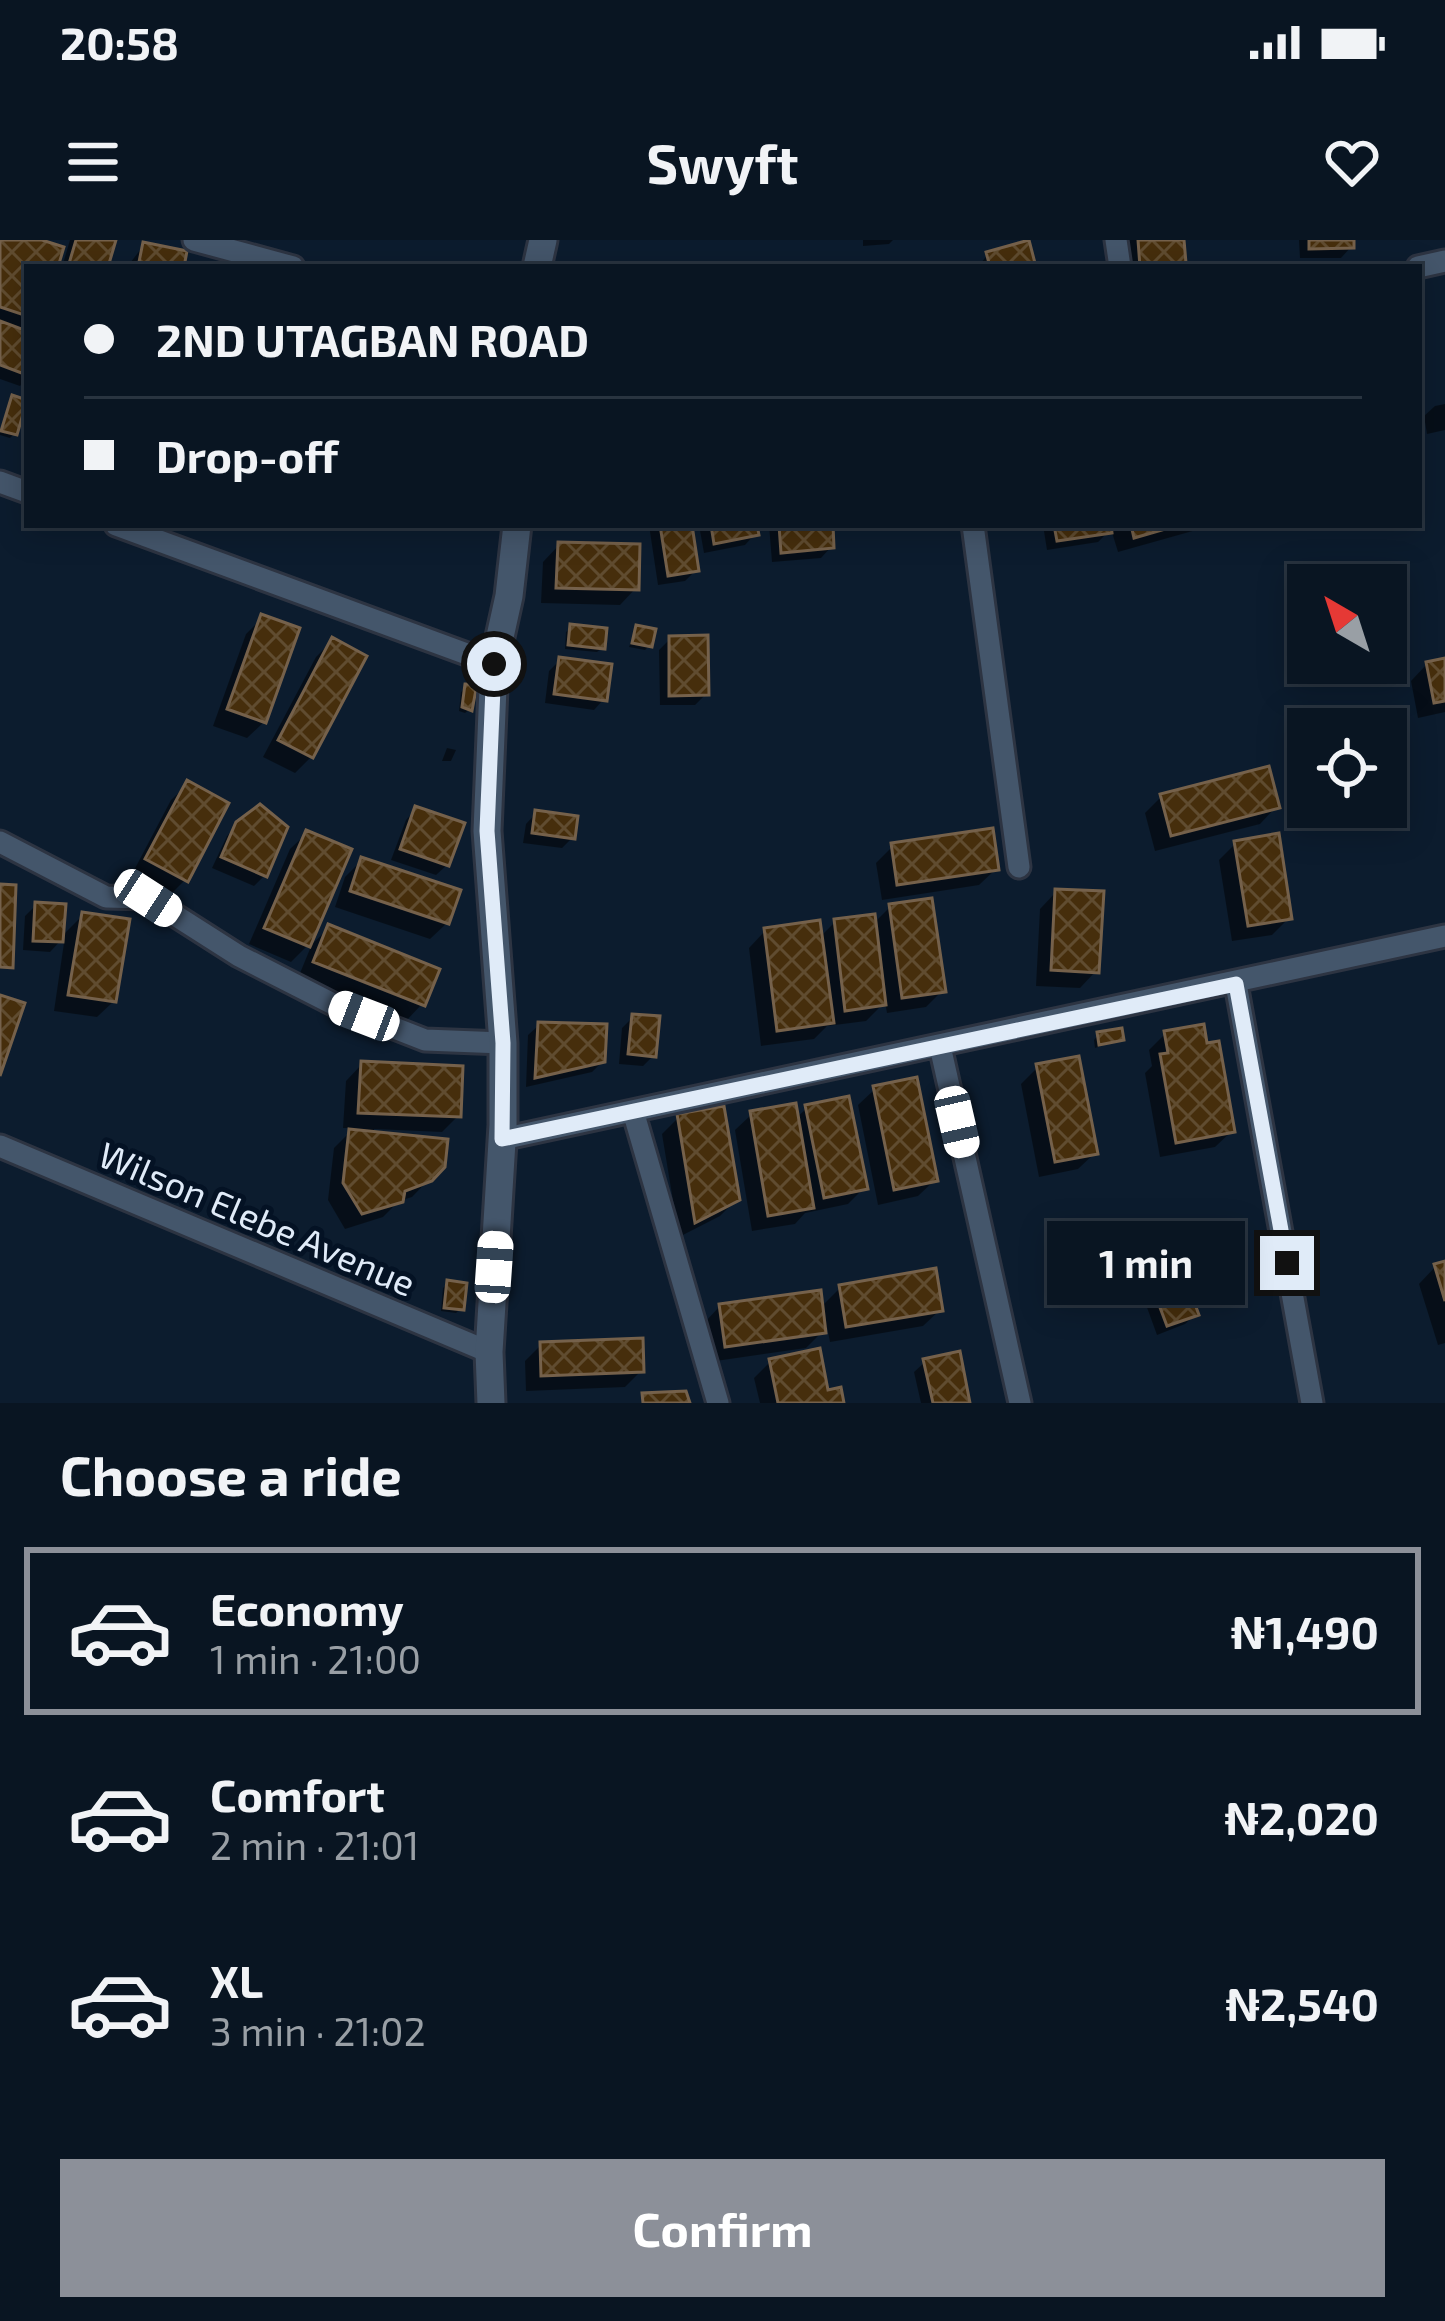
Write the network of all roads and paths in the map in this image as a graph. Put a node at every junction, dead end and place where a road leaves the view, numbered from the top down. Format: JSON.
{"nodes":[{"id":1,"x":194,"y":240,"type":"edge"},
{"id":2,"x":282,"y":264,"type":"edge"},
{"id":3,"x":124,"y":528,"type":"edge"},
{"id":4,"x":517,"y":528,"type":"edge"},
{"id":5,"x":973,"y":528,"type":"edge"},
{"id":6,"x":494,"y":664,"type":"junction"},
{"id":7,"x":0,"y":842,"type":"edge"},
{"id":8,"x":1019,"y":867,"type":"dead end"},
{"id":9,"x":1445,"y":937,"type":"edge"},
{"id":10,"x":1236,"y":984,"type":"junction"},
{"id":11,"x":503,"y":1043,"type":"junction"},
{"id":12,"x":940,"y":1046,"type":"junction"},
{"id":13,"x":633,"y":1111,"type":"junction"},
{"id":14,"x":502,"y":1139,"type":"junction"},
{"id":15,"x":0,"y":1146,"type":"edge"},
{"id":16,"x":489,"y":1352,"type":"junction"},
{"id":17,"x":491,"y":1403,"type":"edge"},
{"id":18,"x":718,"y":1403,"type":"edge"},
{"id":19,"x":1020,"y":1403,"type":"edge"},
{"id":20,"x":1312,"y":1403,"type":"edge"}],
"edges":[{"from":1,"to":2,"type":"street"},
{"from":3,"to":6,"type":"street"},
{"from":4,"to":6,"type":"street"},
{"from":5,"to":8,"type":"street"},
{"from":6,"to":11,"type":"street"},
{"from":7,"to":11,"type":"street"},
{"from":9,"to":10,"type":"street"},
{"from":10,"to":12,"type":"street"},
{"from":10,"to":20,"type":"street"},
{"from":11,"to":14,"type":"street"},
{"from":12,"to":13,"type":"street"},
{"from":12,"to":19,"type":"street"},
{"from":13,"to":14,"type":"street"},
{"from":13,"to":18,"type":"street"},
{"from":14,"to":16,"type":"street"},
{"from":15,"to":16,"type":"street","name":"Wilson Elebe Avenue"},
{"from":16,"to":17,"type":"street"}]}
